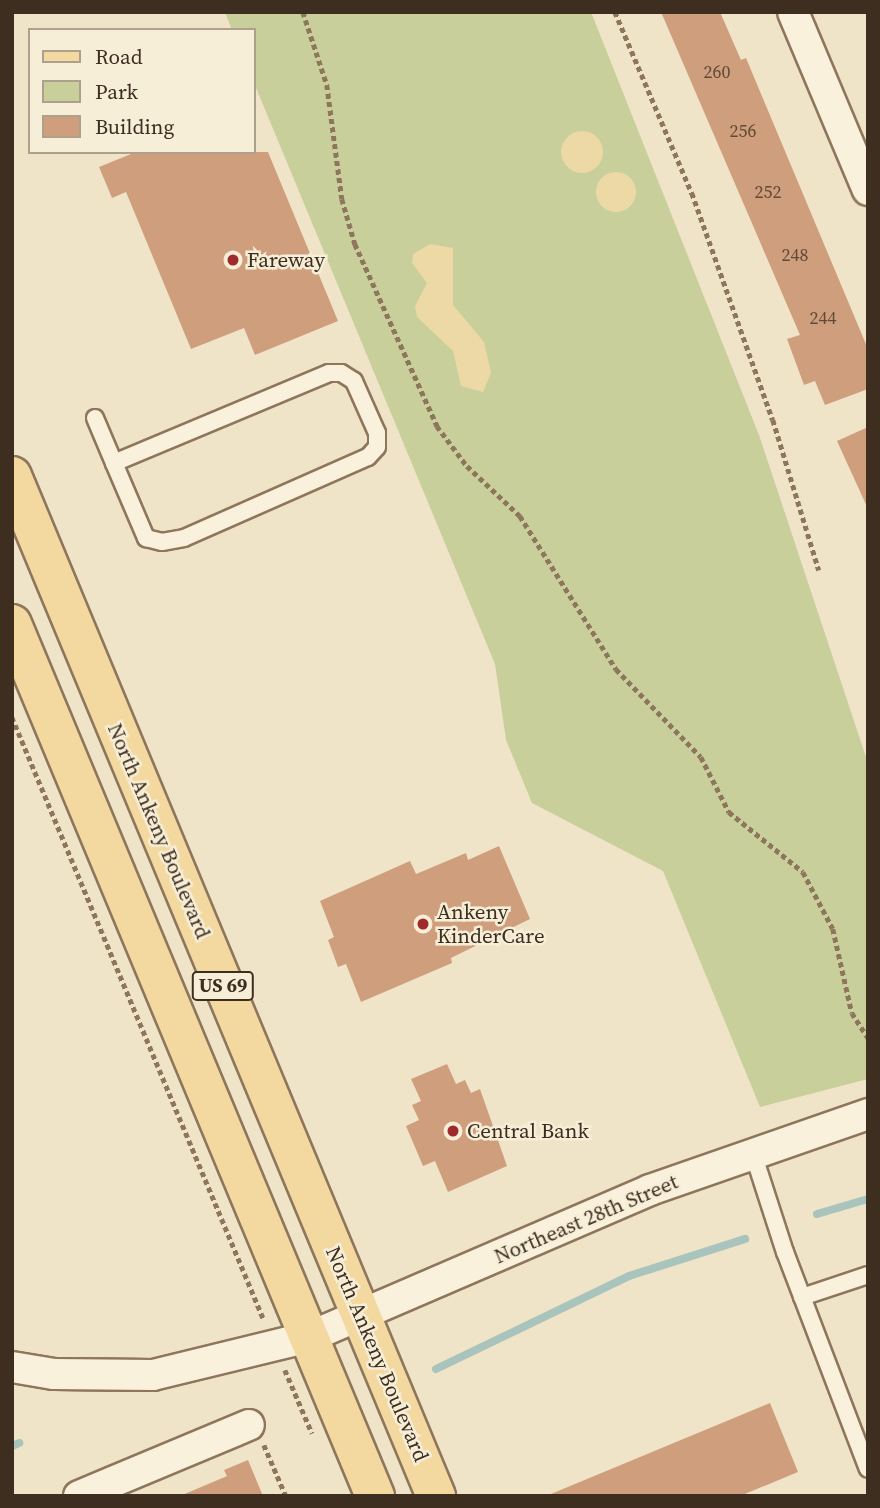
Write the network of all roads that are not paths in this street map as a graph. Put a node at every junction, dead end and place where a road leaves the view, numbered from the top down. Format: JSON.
{"nodes":[{"id":1,"x":793,"y":12,"type":"edge"},
{"id":2,"x":868,"y":190,"type":"edge"},
{"id":3,"x":95,"y":418,"type":"dead end"},
{"id":4,"x":114,"y":463,"type":"junction"},
{"id":5,"x":12,"y":475,"type":"edge"},
{"id":6,"x":12,"y":624,"type":"edge"},
{"id":7,"x":868,"y":1114,"type":"edge"},
{"id":8,"x":752,"y":1150,"type":"junction"},
{"id":9,"x":868,"y":1275,"type":"edge"},
{"id":10,"x":802,"y":1297,"type":"junction"},
{"id":11,"x":361,"y":1316,"type":"junction"},
{"id":12,"x":292,"y":1342,"type":"junction"},
{"id":13,"x":12,"y":1367,"type":"edge"},
{"id":14,"x":242,"y":1428,"type":"road end"},
{"id":15,"x":868,"y":1469,"type":"edge"},
{"id":16,"x":79,"y":1496,"type":"edge"},
{"id":17,"x":375,"y":1496,"type":"edge"},
{"id":18,"x":436,"y":1496,"type":"edge"}],
"edges":[{"from":1,"to":2,"type":"street"},
{"from":3,"to":4,"type":"lane"},
{"from":4,"to":4,"type":"lane"},
{"from":5,"to":11,"type":"main road","name":"North Ankeny Boulevard","number":"US 69"},
{"from":6,"to":12,"type":"main road","number":"US 69"},
{"from":7,"to":8,"type":"street","name":"Northeast 28th Street"},
{"from":8,"to":10,"type":"lane"},
{"from":8,"to":11,"type":"street","name":"Northeast 28th Street"},
{"from":9,"to":10,"type":"lane"},
{"from":10,"to":15,"type":"lane"},
{"from":11,"to":12,"type":"street","name":"Northeast 28th Street"},
{"from":11,"to":18,"type":"main road","name":"North Ankeny Boulevard","number":"US 69"},
{"from":12,"to":13,"type":"street","name":"Northeast 28th Street"},
{"from":12,"to":17,"type":"main road","number":"US 69"},
{"from":14,"to":16,"type":"street"}]}
